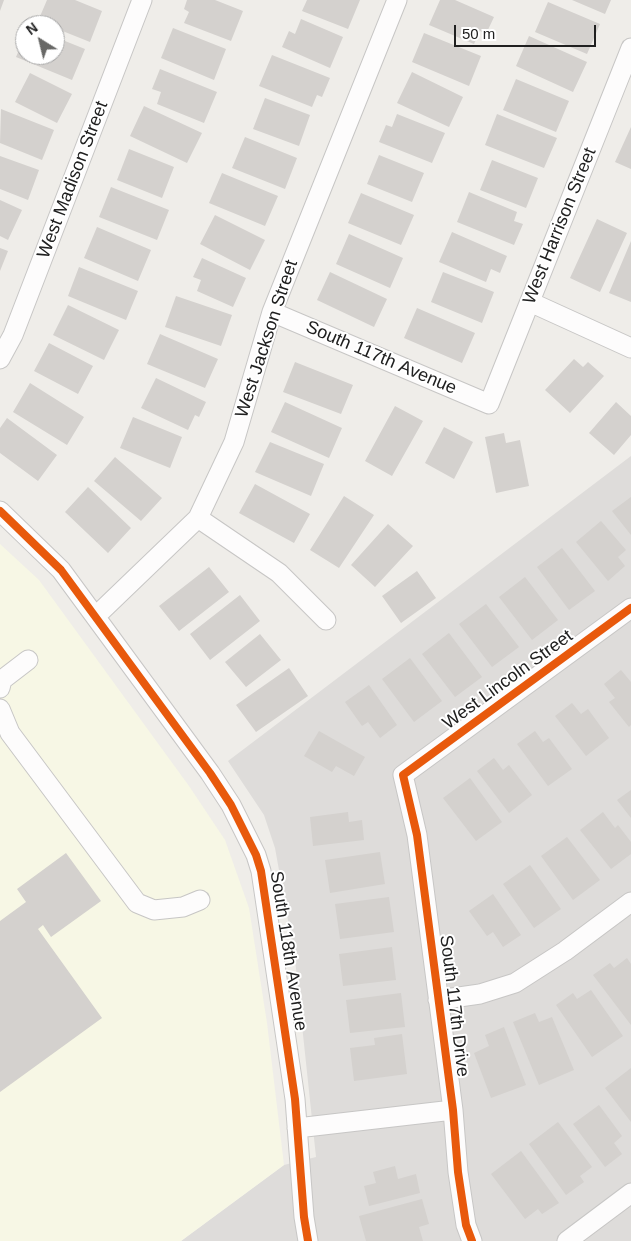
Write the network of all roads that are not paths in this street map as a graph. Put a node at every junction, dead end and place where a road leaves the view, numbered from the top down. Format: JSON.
{"nodes":[{"id":1,"x":142,"y":0,"type":"edge"},
{"id":2,"x":398,"y":0,"type":"edge"},
{"id":3,"x":630,"y":56,"type":"edge"},
{"id":4,"x":530,"y":302,"type":"junction"},
{"id":5,"x":272,"y":312,"type":"junction"},
{"id":6,"x":7,"y":331,"type":"edge"},
{"id":7,"x":631,"y":348,"type":"edge"},
{"id":8,"x":0,"y":359,"type":"edge"},
{"id":9,"x":489,"y":404,"type":"joint"},
{"id":10,"x":0,"y":511,"type":"edge"},
{"id":11,"x":198,"y":518,"type":"junction"},
{"id":12,"x":631,"y":608,"type":"edge"},
{"id":13,"x":96,"y":616,"type":"junction"},
{"id":14,"x":326,"y":620,"type":"dead end"},
{"id":15,"x":28,"y":660,"type":"dead end"},
{"id":16,"x":0,"y":688,"type":"edge"},
{"id":17,"x":0,"y":709,"type":"edge"},
{"id":18,"x":403,"y":775,"type":"joint"},
{"id":19,"x":200,"y":900,"type":"dead end"},
{"id":20,"x":631,"y":902,"type":"edge"},
{"id":21,"x":438,"y":1000,"type":"junction"},
{"id":22,"x":453,"y":1110,"type":"junction"},
{"id":23,"x":297,"y":1128,"type":"junction"},
{"id":24,"x":631,"y":1193,"type":"edge"},
{"id":25,"x":308,"y":1241,"type":"edge"},
{"id":26,"x":472,"y":1241,"type":"edge"},
{"id":27,"x":567,"y":1241,"type":"edge"}],
"edges":[{"from":1,"to":6,"type":"street","name":"West Madison Street"},
{"from":2,"to":5,"type":"street","name":"West Jackson Street"},
{"from":3,"to":4,"type":"street","name":"West Harrison Street"},
{"from":4,"to":7,"type":"street"},
{"from":4,"to":9,"type":"street","name":"West Harrison Street"},
{"from":5,"to":9,"type":"street","name":"South 117th Avenue"},
{"from":5,"to":11,"type":"street","name":"West Jackson Street"},
{"from":6,"to":8,"type":"street","name":"West Madison Street"},
{"from":10,"to":13,"type":"street","name":"South 118th Avenue"},
{"from":11,"to":13,"type":"street","name":"West Jackson Street"},
{"from":11,"to":14,"type":"street"},
{"from":12,"to":18,"type":"street","name":"West Lincoln Street"},
{"from":13,"to":23,"type":"street","name":"South 118th Avenue"},
{"from":15,"to":16,"type":"street"},
{"from":17,"to":19,"type":"street"},
{"from":18,"to":21,"type":"street","name":"South 117th Drive"},
{"from":20,"to":21,"type":"street"},
{"from":21,"to":22,"type":"street","name":"South 117th Drive"},
{"from":22,"to":23,"type":"street"},
{"from":22,"to":26,"type":"street","name":"South 117th Drive"},
{"from":23,"to":25,"type":"street","name":"South 118th Avenue"},
{"from":24,"to":27,"type":"street"}]}
